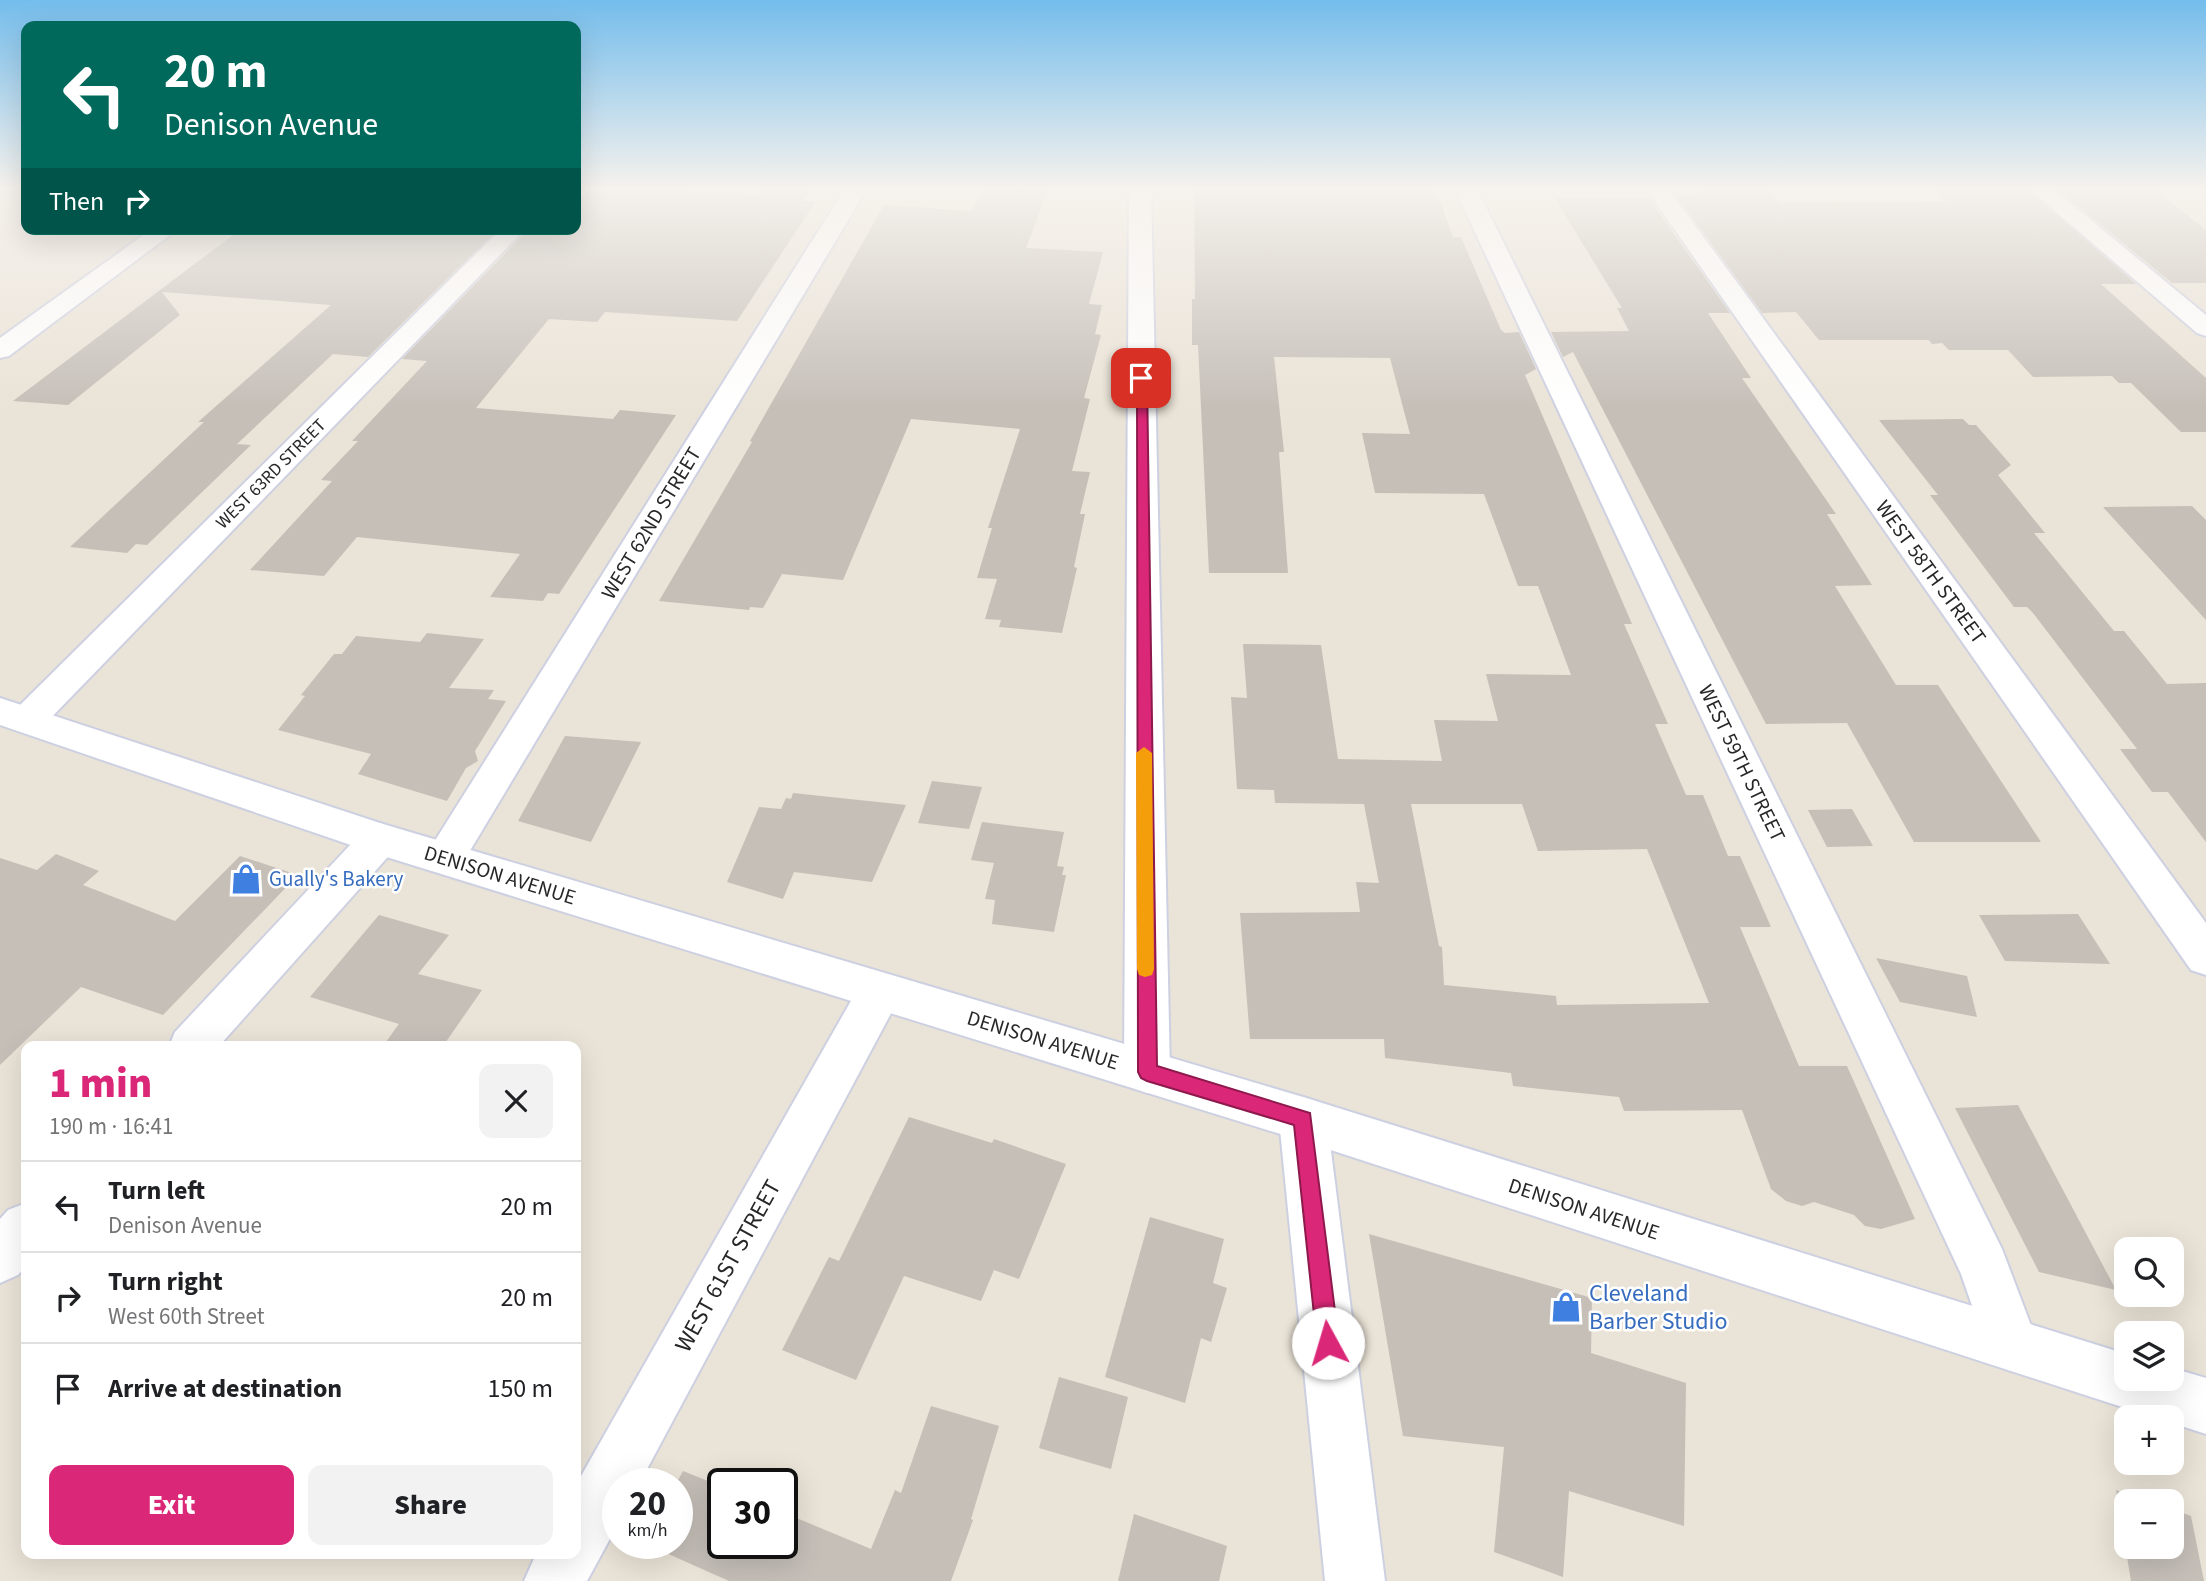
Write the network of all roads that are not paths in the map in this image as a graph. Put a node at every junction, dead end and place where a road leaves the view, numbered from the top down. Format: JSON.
{"nodes":[{"id":1,"x":123,"y":261,"type":"edge"},
{"id":2,"x":481,"y":261,"type":"edge"},
{"id":3,"x":812,"y":261,"type":"edge"},
{"id":4,"x":1141,"y":261,"type":"edge"},
{"id":5,"x":1500,"y":261,"type":"edge"},
{"id":6,"x":1709,"y":261,"type":"edge"},
{"id":7,"x":2126,"y":261,"type":"edge"},
{"id":8,"x":2206,"y":328,"type":"edge"},
{"id":9,"x":0,"y":350,"type":"edge"},
{"id":10,"x":14,"y":715,"type":"edge"},
{"id":11,"x":380,"y":839,"type":"junction"},
{"id":12,"x":445,"y":859,"type":"junction"},
{"id":13,"x":2206,"y":957,"type":"edge"},
{"id":14,"x":880,"y":991,"type":"junction"},
{"id":15,"x":196,"y":1041,"type":"edge"},
{"id":16,"x":1147,"y":1072,"type":"junction"},
{"id":17,"x":1303,"y":1119,"type":"junction"},
{"id":18,"x":21,"y":1234,"type":"edge"},
{"id":19,"x":0,"y":1257,"type":"edge"},
{"id":20,"x":2011,"y":1344,"type":"junction"},
{"id":21,"x":2206,"y":1406,"type":"edge"},
{"id":22,"x":581,"y":1533,"type":"edge"},
{"id":23,"x":566,"y":1559,"type":"edge"},
{"id":24,"x":554,"y":1581,"type":"edge"},
{"id":25,"x":1355,"y":1581,"type":"edge"}],
"edges":[{"from":1,"to":9,"type":"street"},
{"from":2,"to":10,"type":"street","name":"WEST 63RD STREET"},
{"from":3,"to":12,"type":"street","name":"WEST 62ND STREET"},
{"from":4,"to":16,"type":"street"},
{"from":5,"to":20,"type":"street","name":"WEST 59TH STREET"},
{"from":6,"to":13,"type":"street","name":"WEST 58TH STREET"},
{"from":7,"to":8,"type":"street"},
{"from":10,"to":11,"type":"street","name":"DENISON AVENUE"},
{"from":11,"to":12,"type":"street","name":"DENISON AVENUE"},
{"from":11,"to":15,"type":"street"},
{"from":12,"to":14,"type":"street","name":"DENISON AVENUE"},
{"from":14,"to":16,"type":"street","name":"DENISON AVENUE"},
{"from":14,"to":22,"type":"street","name":"WEST 61ST STREET"},
{"from":16,"to":17,"type":"street","name":"DENISON AVENUE"},
{"from":17,"to":20,"type":"street","name":"DENISON AVENUE"},
{"from":17,"to":25,"type":"street"},
{"from":18,"to":19,"type":"street"},
{"from":20,"to":21,"type":"street","name":"DENISON AVENUE"},
{"from":23,"to":24,"type":"street"}]}
